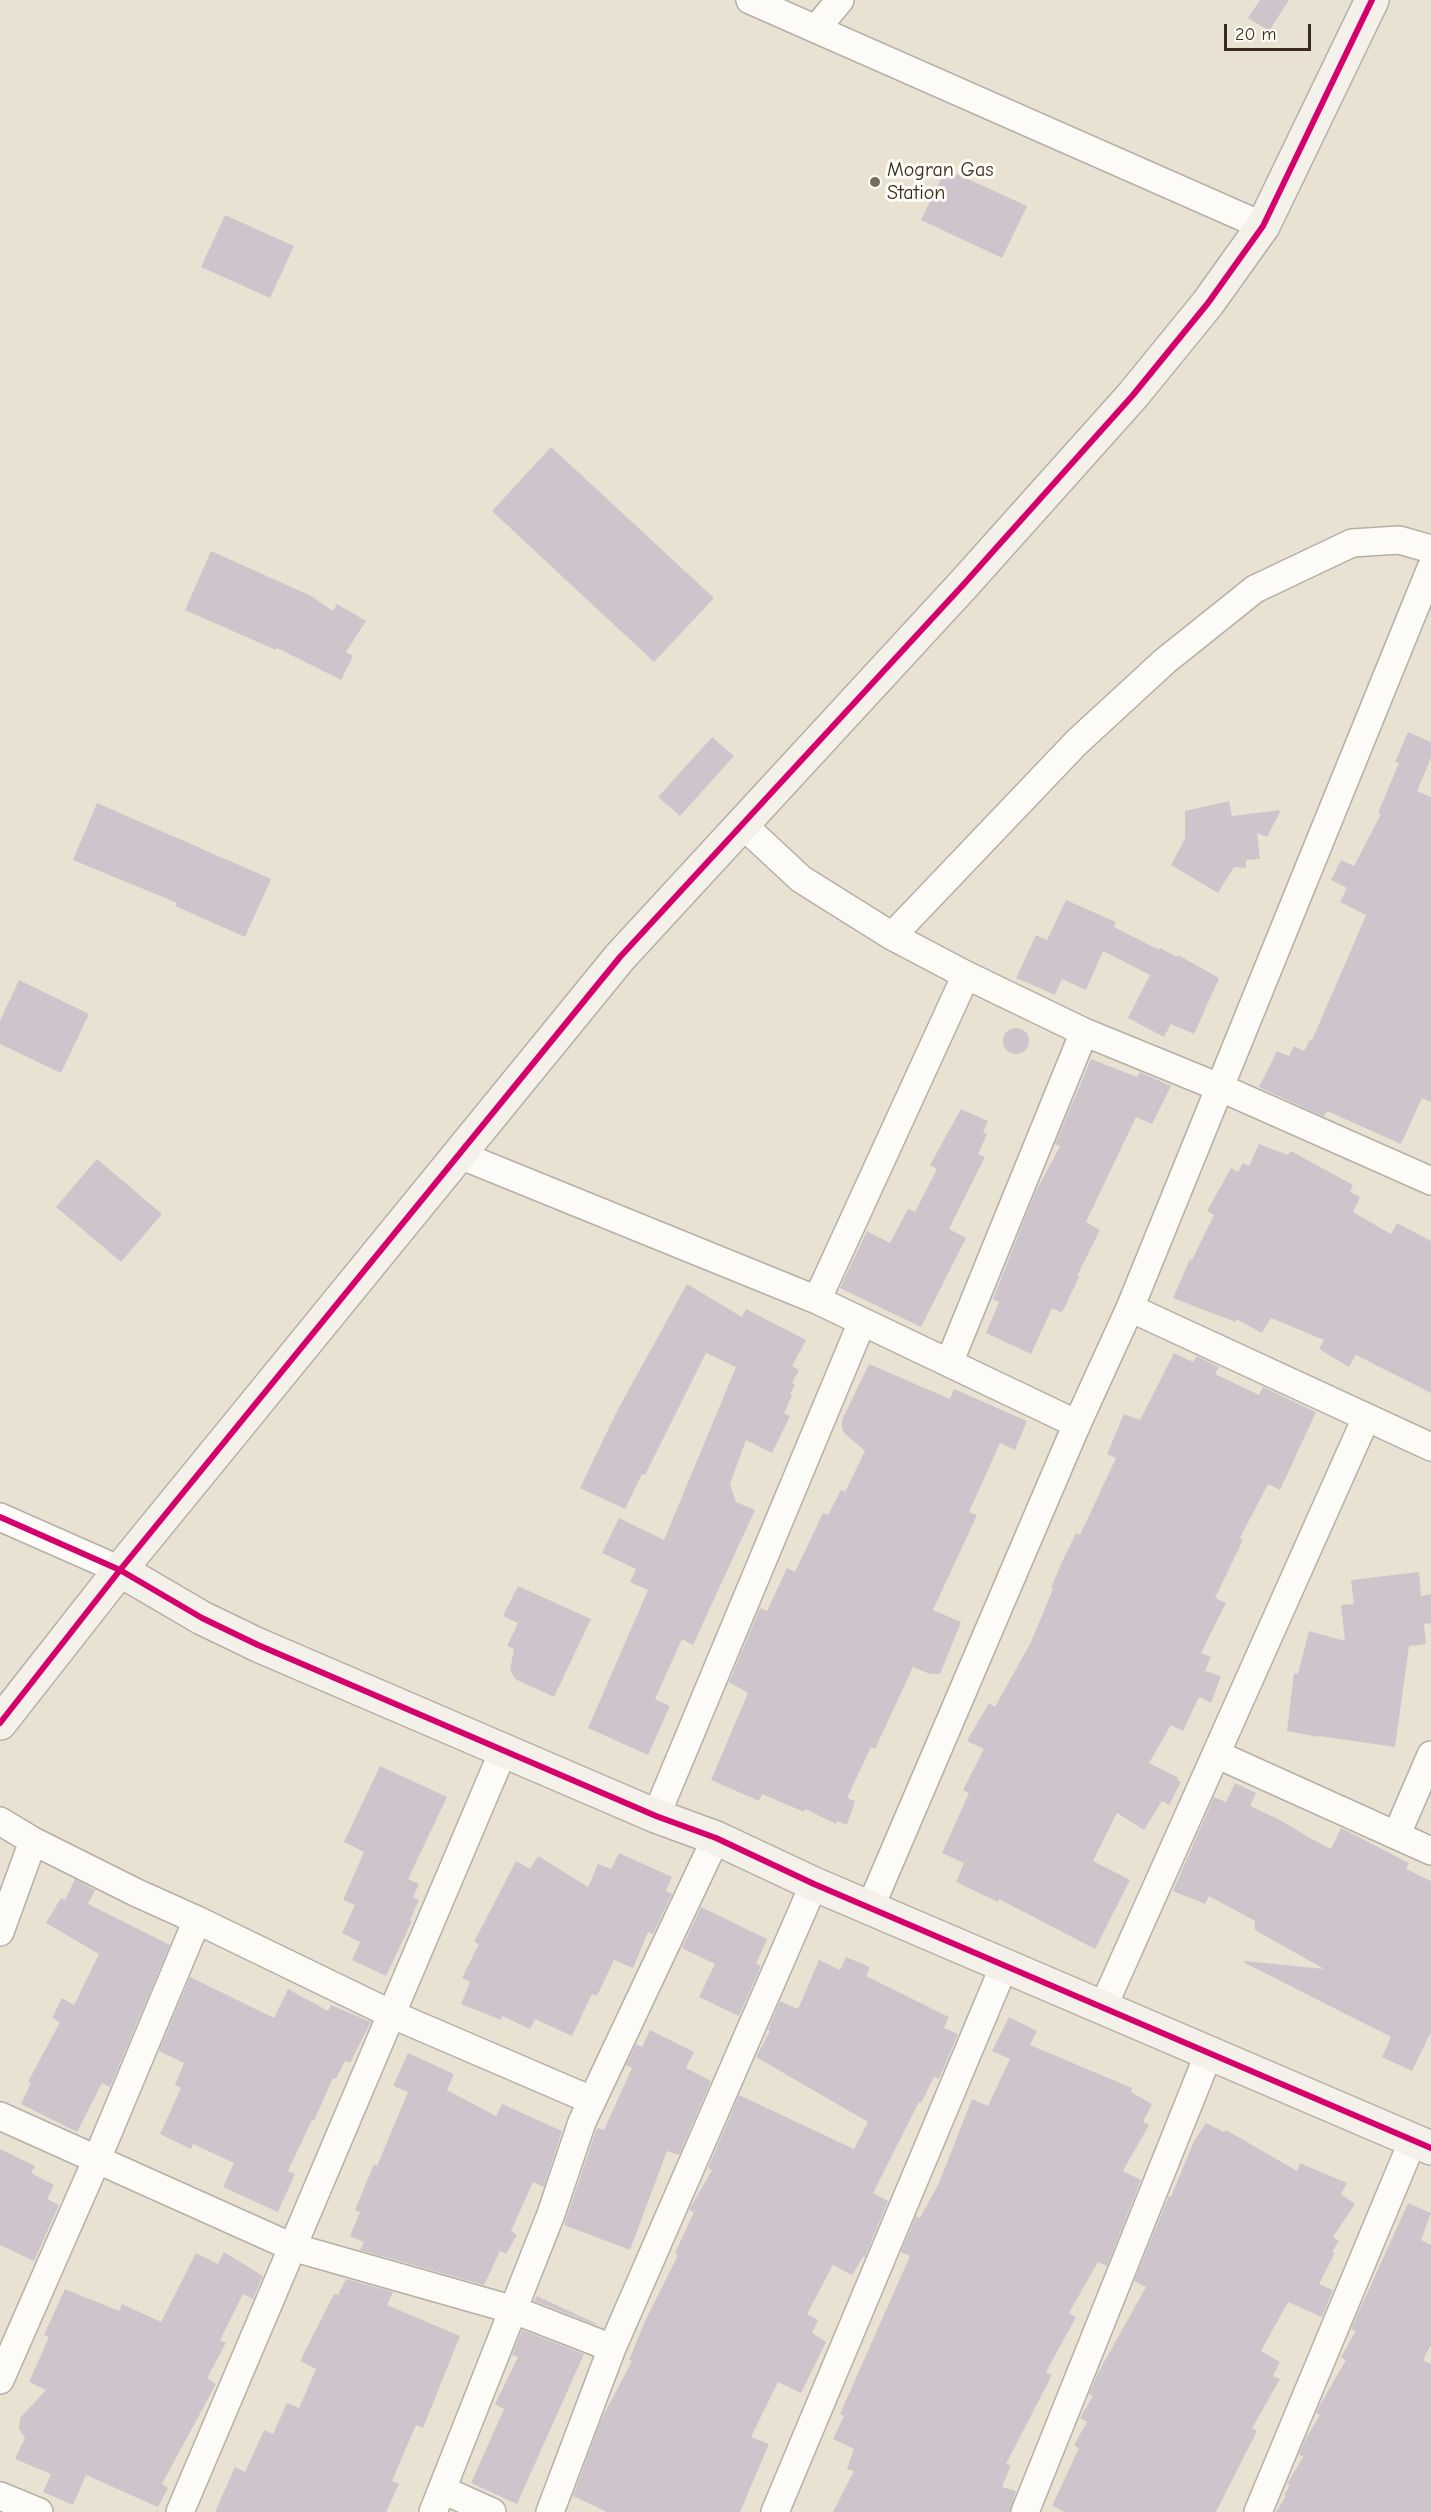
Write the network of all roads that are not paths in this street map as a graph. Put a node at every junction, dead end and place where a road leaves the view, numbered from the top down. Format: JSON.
{"nodes":[{"id":1,"x":750,"y":0,"type":"edge"},
{"id":2,"x":840,"y":0,"type":"edge"},
{"id":3,"x":1372,"y":0,"type":"edge"},
{"id":4,"x":816,"y":29,"type":"junction"},
{"id":5,"x":1263,"y":226,"type":"junction"},
{"id":6,"x":1431,"y":549,"type":"edge"},
{"id":7,"x":1431,"y":568,"type":"edge"},
{"id":8,"x":743,"y":825,"type":"junction"},
{"id":9,"x":892,"y":936,"type":"junction"},
{"id":10,"x":966,"y":975,"type":"junction"},
{"id":11,"x":1084,"y":1032,"type":"junction"},
{"id":12,"x":1221,"y":1088,"type":"junction"},
{"id":13,"x":460,"y":1155,"type":"junction"},
{"id":14,"x":1431,"y":1181,"type":"edge"},
{"id":15,"x":817,"y":1300,"type":"junction"},
{"id":16,"x":1130,"y":1308,"type":"junction"},
{"id":17,"x":862,"y":1322,"type":"junction"},
{"id":18,"x":949,"y":1363,"type":"junction"},
{"id":19,"x":1366,"y":1418,"type":"junction"},
{"id":20,"x":1077,"y":1424,"type":"junction"},
{"id":21,"x":1431,"y":1447,"type":"edge"},
{"id":22,"x":0,"y":1517,"type":"edge"},
{"id":23,"x":120,"y":1570,"type":"junction"},
{"id":24,"x":0,"y":1723,"type":"edge"},
{"id":25,"x":504,"y":1749,"type":"junction"},
{"id":26,"x":1216,"y":1754,"type":"junction"},
{"id":27,"x":1431,"y":1755,"type":"edge"},
{"id":28,"x":656,"y":1815,"type":"junction"},
{"id":29,"x":0,"y":1821,"type":"edge"},
{"id":30,"x":1397,"y":1834,"type":"junction"},
{"id":31,"x":716,"y":1838,"type":"junction"},
{"id":32,"x":33,"y":1841,"type":"junction"},
{"id":33,"x":1431,"y":1851,"type":"edge"},
{"id":34,"x":814,"y":1884,"type":"junction"},
{"id":35,"x":870,"y":1908,"type":"junction"},
{"id":36,"x":197,"y":1920,"type":"junction"},
{"id":37,"x":0,"y":1932,"type":"edge"},
{"id":38,"x":1004,"y":1966,"type":"junction"},
{"id":39,"x":1103,"y":2007,"type":"junction"},
{"id":40,"x":391,"y":2014,"type":"junction"},
{"id":41,"x":1209,"y":2053,"type":"junction"},
{"id":42,"x":591,"y":2100,"type":"junction"},
{"id":43,"x":0,"y":2116,"type":"edge"},
{"id":44,"x":1422,"y":2144,"type":"edge"},
{"id":45,"x":97,"y":2159,"type":"junction"},
{"id":46,"x":292,"y":2247,"type":"junction"},
{"id":47,"x":514,"y":2310,"type":"junction"},
{"id":48,"x":612,"y":2348,"type":"junction"},
{"id":49,"x":0,"y":2380,"type":"edge"},
{"id":50,"x":0,"y":2496,"type":"edge"},
{"id":51,"x":438,"y":2501,"type":"edge"},
{"id":52,"x":39,"y":2512,"type":"edge"},
{"id":53,"x":180,"y":2512,"type":"edge"},
{"id":54,"x":492,"y":2512,"type":"edge"},
{"id":55,"x":550,"y":2512,"type":"edge"},
{"id":56,"x":775,"y":2512,"type":"edge"},
{"id":57,"x":1025,"y":2512,"type":"edge"},
{"id":58,"x":1258,"y":2512,"type":"edge"}],
"edges":[{"from":1,"to":4,"type":"street"},
{"from":2,"to":4,"type":"street"},
{"from":3,"to":5,"type":"street"},
{"from":4,"to":5,"type":"street"},
{"from":5,"to":8,"type":"street"},
{"from":6,"to":9,"type":"street"},
{"from":7,"to":12,"type":"street"},
{"from":8,"to":9,"type":"street"},
{"from":8,"to":13,"type":"street"},
{"from":9,"to":10,"type":"street"},
{"from":10,"to":11,"type":"street"},
{"from":10,"to":15,"type":"street"},
{"from":11,"to":12,"type":"street"},
{"from":11,"to":18,"type":"street"},
{"from":12,"to":14,"type":"street"},
{"from":12,"to":16,"type":"street"},
{"from":13,"to":15,"type":"street"},
{"from":13,"to":23,"type":"street"},
{"from":15,"to":17,"type":"street"},
{"from":16,"to":19,"type":"street"},
{"from":16,"to":20,"type":"street"},
{"from":17,"to":18,"type":"street"},
{"from":17,"to":28,"type":"street"},
{"from":18,"to":20,"type":"street"},
{"from":19,"to":21,"type":"street"},
{"from":19,"to":26,"type":"street"},
{"from":20,"to":35,"type":"street"},
{"from":22,"to":23,"type":"street"},
{"from":23,"to":24,"type":"street"},
{"from":23,"to":25,"type":"street"},
{"from":25,"to":28,"type":"street"},
{"from":25,"to":40,"type":"street"},
{"from":26,"to":30,"type":"street"},
{"from":26,"to":39,"type":"street"},
{"from":27,"to":30,"type":"street"},
{"from":28,"to":31,"type":"street"},
{"from":29,"to":32,"type":"street"},
{"from":30,"to":33,"type":"street"},
{"from":31,"to":34,"type":"street"},
{"from":31,"to":42,"type":"street"},
{"from":32,"to":36,"type":"street"},
{"from":32,"to":37,"type":"street"},
{"from":34,"to":35,"type":"street"},
{"from":34,"to":48,"type":"street"},
{"from":35,"to":38,"type":"street"},
{"from":36,"to":40,"type":"street"},
{"from":36,"to":45,"type":"street"},
{"from":38,"to":39,"type":"street"},
{"from":38,"to":56,"type":"street"},
{"from":39,"to":41,"type":"street"},
{"from":40,"to":42,"type":"street"},
{"from":40,"to":46,"type":"street"},
{"from":41,"to":44,"type":"street"},
{"from":41,"to":57,"type":"street"},
{"from":42,"to":47,"type":"street"},
{"from":43,"to":45,"type":"street"},
{"from":44,"to":58,"type":"street"},
{"from":45,"to":46,"type":"street"},
{"from":45,"to":49,"type":"street"},
{"from":46,"to":47,"type":"street"},
{"from":46,"to":53,"type":"street"},
{"from":47,"to":48,"type":"street"},
{"from":47,"to":51,"type":"street"},
{"from":48,"to":55,"type":"street"},
{"from":50,"to":52,"type":"street"},
{"from":51,"to":54,"type":"street"}]}
